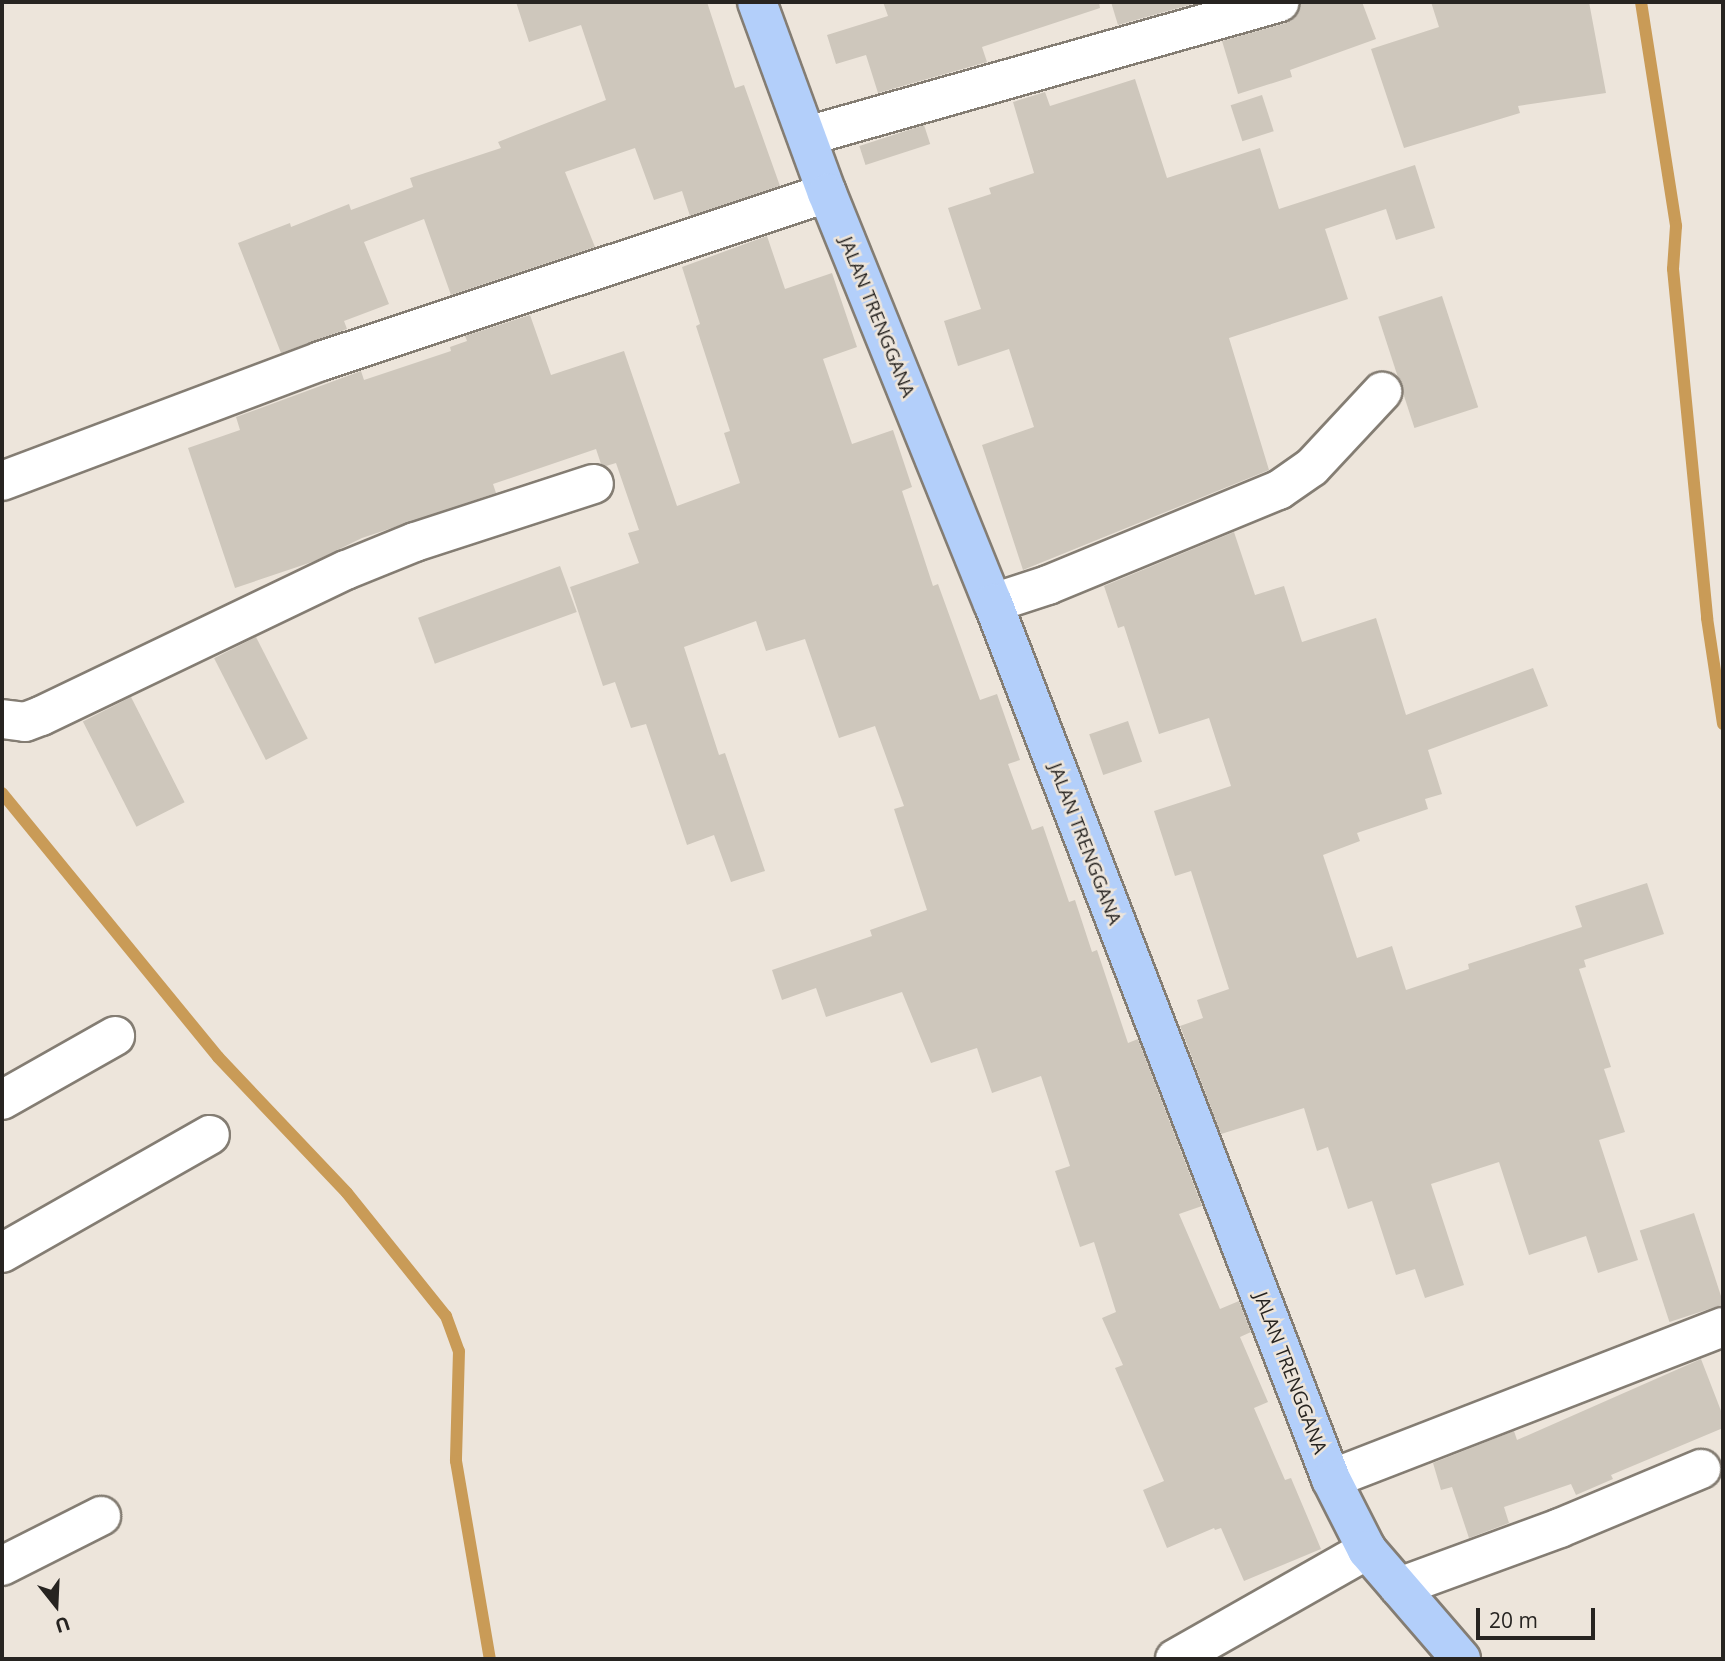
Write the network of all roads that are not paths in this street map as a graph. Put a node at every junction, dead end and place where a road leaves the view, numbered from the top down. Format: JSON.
{"nodes":[{"id":1,"x":757,"y":2,"type":"edge"},
{"id":2,"x":1279,"y":2,"type":"edge"},
{"id":3,"x":807,"y":136,"type":"junction"},
{"id":4,"x":827,"y":193,"type":"junction"},
{"id":5,"x":1382,"y":392,"type":"dead end"},
{"id":6,"x":2,"y":481,"type":"edge"},
{"id":7,"x":594,"y":484,"type":"dead end"},
{"id":8,"x":993,"y":603,"type":"junction"},
{"id":9,"x":2,"y":719,"type":"edge"},
{"id":10,"x":115,"y":1036,"type":"dead end"},
{"id":11,"x":2,"y":1100,"type":"edge"},
{"id":12,"x":210,"y":1135,"type":"dead end"},
{"id":13,"x":2,"y":1253,"type":"edge"},
{"id":14,"x":1723,"y":1327,"type":"edge"},
{"id":15,"x":1701,"y":1469,"type":"dead end"},
{"id":16,"x":1331,"y":1479,"type":"junction"},
{"id":17,"x":100,"y":1516,"type":"dead end"},
{"id":18,"x":1367,"y":1550,"type":"junction"},
{"id":19,"x":2,"y":1566,"type":"edge"},
{"id":20,"x":1399,"y":1587,"type":"junction"},
{"id":21,"x":1175,"y":1659,"type":"edge"},
{"id":22,"x":1461,"y":1659,"type":"edge"}],
"edges":[{"from":1,"to":3,"type":"main road","name":"JALAN TRENGGANA"},
{"from":2,"to":3,"type":"street"},
{"from":3,"to":4,"type":"main road","name":"JALAN TRENGGANA"},
{"from":4,"to":6,"type":"street"},
{"from":4,"to":8,"type":"main road","name":"JALAN TRENGGANA"},
{"from":5,"to":8,"type":"street"},
{"from":7,"to":9,"type":"street"},
{"from":8,"to":16,"type":"main road","name":"JALAN TRENGGANA"},
{"from":10,"to":11,"type":"street"},
{"from":12,"to":13,"type":"street"},
{"from":14,"to":16,"type":"street"},
{"from":15,"to":20,"type":"street"},
{"from":16,"to":18,"type":"main road","name":"JALAN TRENGGANA"},
{"from":17,"to":19,"type":"street"},
{"from":18,"to":20,"type":"main road","name":"JALAN TRENGGANA"},
{"from":18,"to":21,"type":"street"},
{"from":20,"to":22,"type":"main road","name":"JALAN TRENGGANA"}]}
